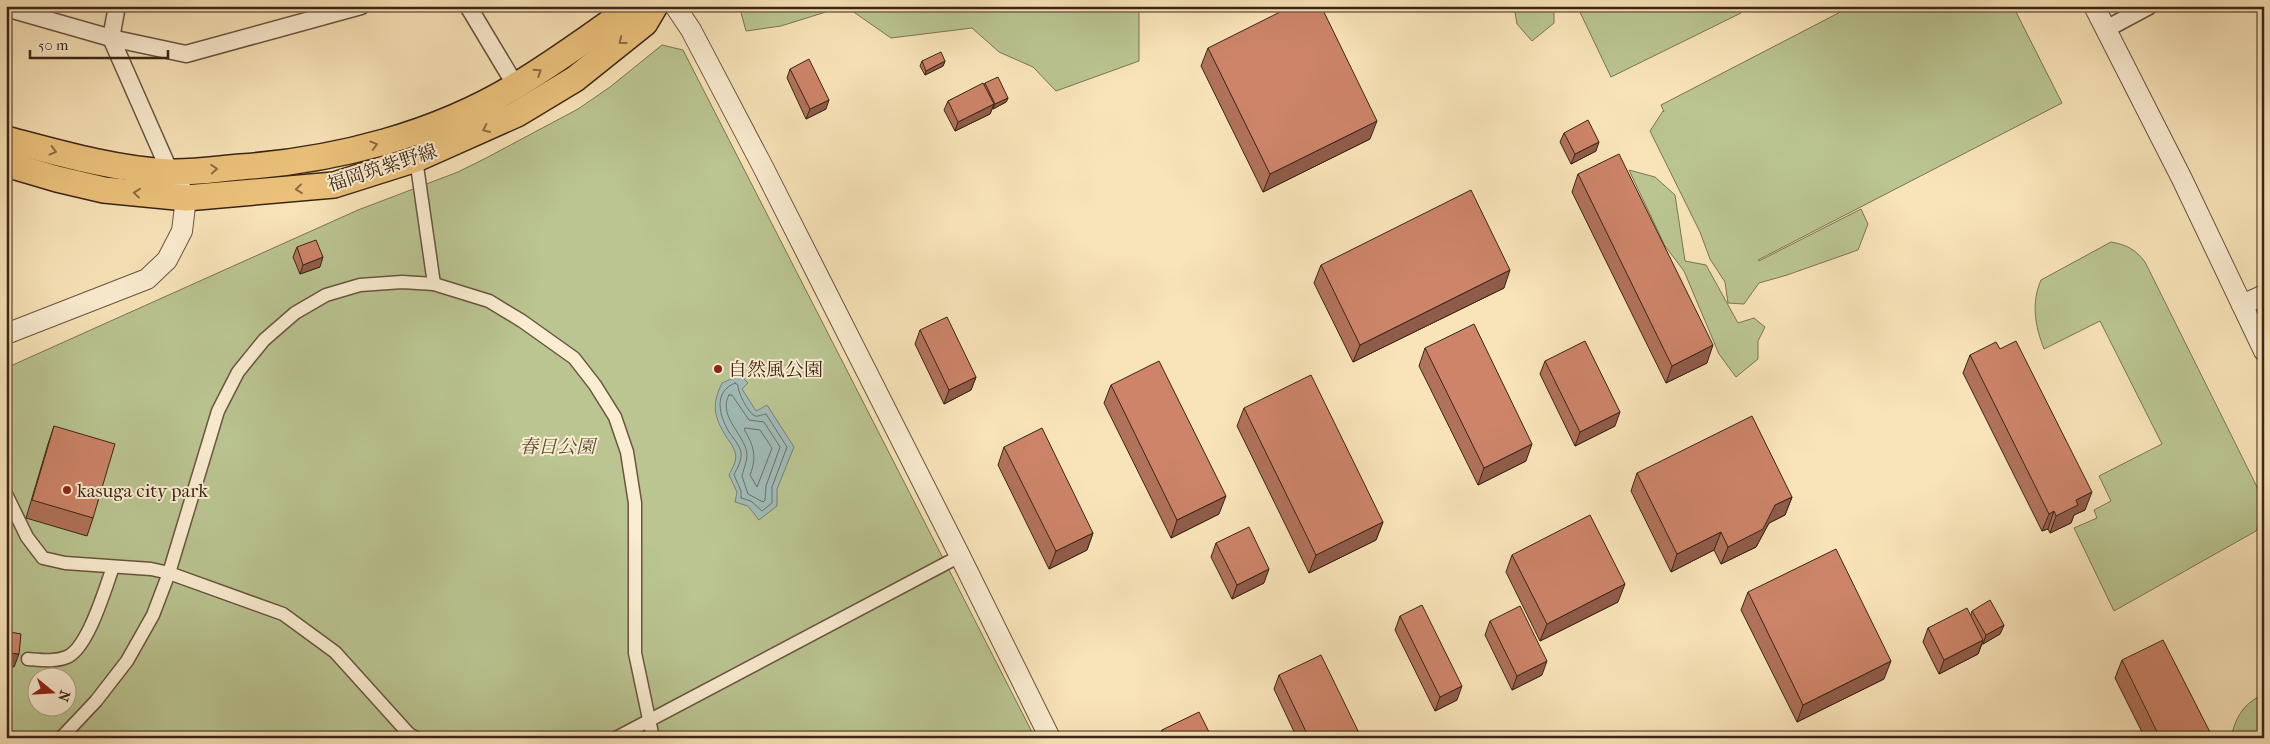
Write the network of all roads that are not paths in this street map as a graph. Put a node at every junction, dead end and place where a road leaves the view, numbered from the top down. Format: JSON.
{"nodes":[{"id":1,"x":117,"y":6,"type":"edge"},
{"id":2,"x":361,"y":6,"type":"edge"},
{"id":3,"x":468,"y":6,"type":"edge"},
{"id":4,"x":633,"y":6,"type":"edge"},
{"id":5,"x":655,"y":6,"type":"edge"},
{"id":6,"x":675,"y":6,"type":"edge"},
{"id":7,"x":2094,"y":6,"type":"edge"},
{"id":8,"x":2149,"y":6,"type":"edge"},
{"id":9,"x":6,"y":8,"type":"edge"},
{"id":10,"x":2106,"y":29,"type":"junction"},
{"id":11,"x":111,"y":38,"type":"junction"},
{"id":12,"x":516,"y":86,"type":"junction"},
{"id":13,"x":6,"y":139,"type":"edge"},
{"id":14,"x":416,"y":159,"type":"junction"},
{"id":15,"x":6,"y":164,"type":"edge"},
{"id":16,"x":170,"y":172,"type":"junction"},
{"id":17,"x":186,"y":198,"type":"junction"},
{"id":18,"x":434,"y":284,"type":"junction"},
{"id":19,"x":2264,"y":295,"type":"edge"},
{"id":20,"x":2242,"y":305,"type":"junction"},
{"id":21,"x":6,"y":334,"type":"edge"},
{"id":22,"x":2264,"y":351,"type":"edge"},
{"id":23,"x":8,"y":499,"type":"edge"},
{"id":24,"x":960,"y":556,"type":"junction"},
{"id":25,"x":113,"y":567,"type":"junction"},
{"id":26,"x":169,"y":573,"type":"junction"},
{"id":27,"x":28,"y":660,"type":"dead end"},
{"id":28,"x":648,"y":720,"type":"junction"},
{"id":29,"x":61,"y":738,"type":"edge"},
{"id":30,"x":416,"y":738,"type":"edge"},
{"id":31,"x":616,"y":738,"type":"edge"},
{"id":32,"x":654,"y":738,"type":"edge"},
{"id":33,"x":1050,"y":738,"type":"edge"}],
"edges":[{"from":1,"to":11,"type":"street"},
{"from":2,"to":11,"type":"street"},
{"from":3,"to":12,"type":"street"},
{"from":12,"to":4,"type":"main road","name":"福岡筑紫野線","one_way":true},
{"from":5,"to":14,"type":"main road","name":"福岡筑紫野線","one_way":true},
{"from":6,"to":24,"type":"street"},
{"from":7,"to":10,"type":"street"},
{"from":8,"to":10,"type":"street"},
{"from":9,"to":11,"type":"street"},
{"from":10,"to":20,"type":"street"},
{"from":11,"to":16,"type":"street"},
{"from":16,"to":12,"type":"main road","name":"福岡筑紫野線","one_way":true},
{"from":13,"to":16,"type":"main road","name":"福岡筑紫野線","one_way":true},
{"from":14,"to":17,"type":"main road","name":"福岡筑紫野線","one_way":true},
{"from":14,"to":18,"type":"street"},
{"from":17,"to":15,"type":"main road","name":"福岡筑紫野線","one_way":true},
{"from":16,"to":17,"type":"street"},
{"from":17,"to":21,"type":"street"},
{"from":18,"to":26,"type":"street"},
{"from":18,"to":28,"type":"street"},
{"from":19,"to":20,"type":"street"},
{"from":20,"to":22,"type":"street"},
{"from":23,"to":25,"type":"street"},
{"from":24,"to":28,"type":"street"},
{"from":24,"to":33,"type":"street"},
{"from":25,"to":26,"type":"street"},
{"from":25,"to":27,"type":"street"},
{"from":26,"to":29,"type":"street"},
{"from":26,"to":30,"type":"street"},
{"from":28,"to":31,"type":"street"},
{"from":28,"to":32,"type":"street"}]}
